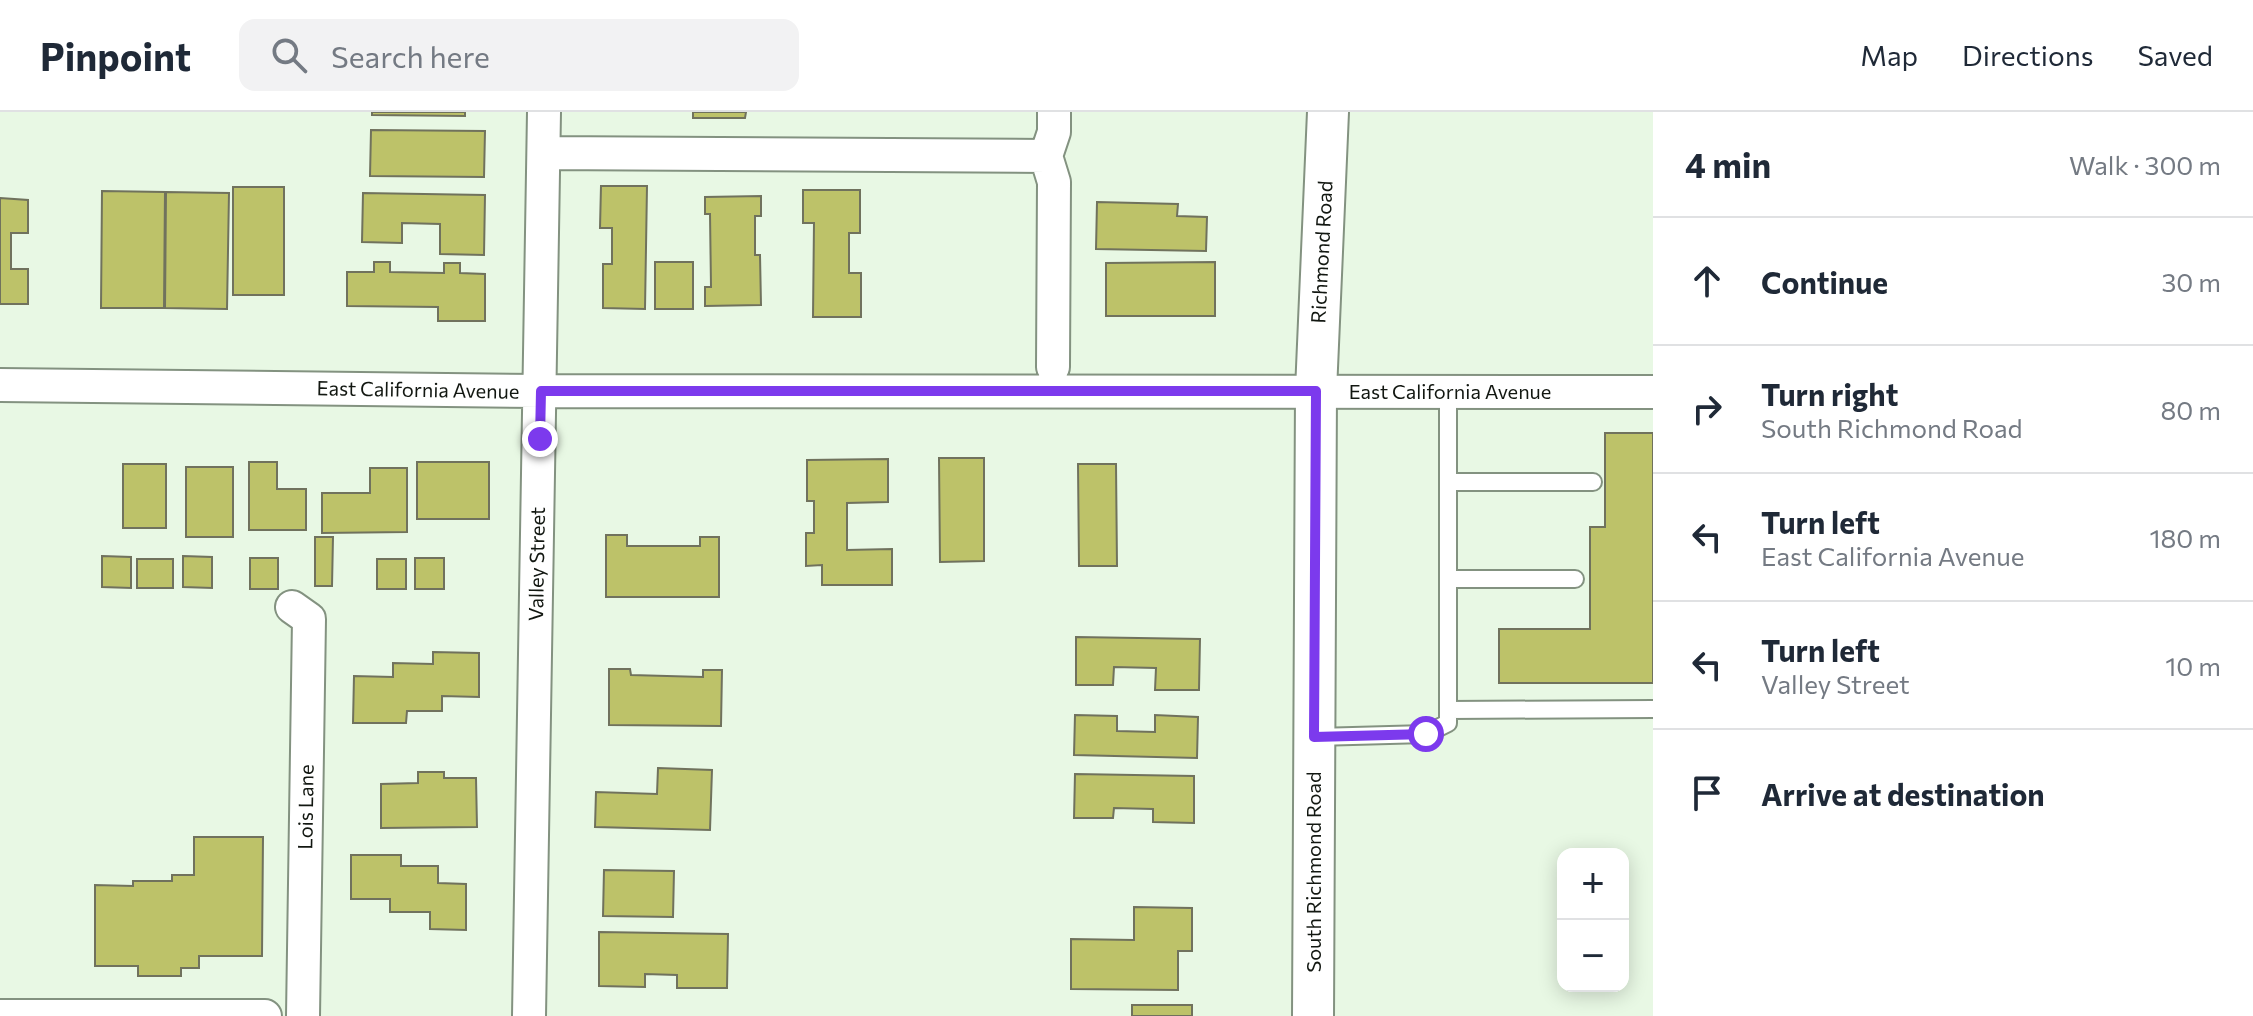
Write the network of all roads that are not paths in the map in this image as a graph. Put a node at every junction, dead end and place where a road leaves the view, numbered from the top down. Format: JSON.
{"nodes":[{"id":1,"x":544,"y":112,"type":"edge"},
{"id":2,"x":1054,"y":112,"type":"edge"},
{"id":3,"x":1328,"y":112,"type":"edge"},
{"id":4,"x":544,"y":153,"type":"junction"},
{"id":5,"x":1046,"y":156,"type":"junction"},
{"id":6,"x":1053,"y":367,"type":"dead end"},
{"id":7,"x":0,"y":385,"type":"edge"},
{"id":8,"x":541,"y":391,"type":"junction"},
{"id":9,"x":1316,"y":391,"type":"junction"},
{"id":10,"x":1448,"y":392,"type":"junction"},
{"id":11,"x":1653,"y":392,"type":"edge"},
{"id":12,"x":1448,"y":482,"type":"junction"},
{"id":13,"x":1593,"y":482,"type":"dead end"},
{"id":14,"x":1448,"y":579,"type":"junction"},
{"id":15,"x":1575,"y":579,"type":"dead end"},
{"id":16,"x":292,"y":607,"type":"dead end"},
{"id":17,"x":1653,"y":709,"type":"edge"},
{"id":18,"x":1448,"y":710,"type":"junction"},
{"id":19,"x":1314,"y":737,"type":"junction"},
{"id":20,"x":0,"y":1016,"type":"edge"},
{"id":21,"x":265,"y":1016,"type":"edge"},
{"id":22,"x":303,"y":1016,"type":"edge"},
{"id":23,"x":529,"y":1016,"type":"edge"},
{"id":24,"x":1313,"y":1016,"type":"edge"}],
"edges":[{"from":1,"to":4,"type":"street","name":"Valley Street"},
{"from":2,"to":5,"type":"street"},
{"from":3,"to":9,"type":"street","name":"Richmond Road"},
{"from":4,"to":5,"type":"street"},
{"from":4,"to":8,"type":"street","name":"Valley Street"},
{"from":5,"to":6,"type":"street"},
{"from":7,"to":8,"type":"street","name":"East California Avenue"},
{"from":8,"to":9,"type":"street","name":"East California Avenue"},
{"from":8,"to":23,"type":"street","name":"Valley Street"},
{"from":9,"to":10,"type":"street","name":"East California Avenue"},
{"from":9,"to":19,"type":"street","name":"South Richmond Road"},
{"from":10,"to":11,"type":"street","name":"East California Avenue"},
{"from":10,"to":12,"type":"lane"},
{"from":12,"to":13,"type":"lane"},
{"from":12,"to":14,"type":"lane"},
{"from":14,"to":15,"type":"lane"},
{"from":14,"to":18,"type":"lane"},
{"from":16,"to":22,"type":"street","name":"Lois Lane"},
{"from":17,"to":18,"type":"lane"},
{"from":18,"to":19,"type":"lane"},
{"from":19,"to":24,"type":"street","name":"South Richmond Road"},
{"from":20,"to":21,"type":"street"}]}
